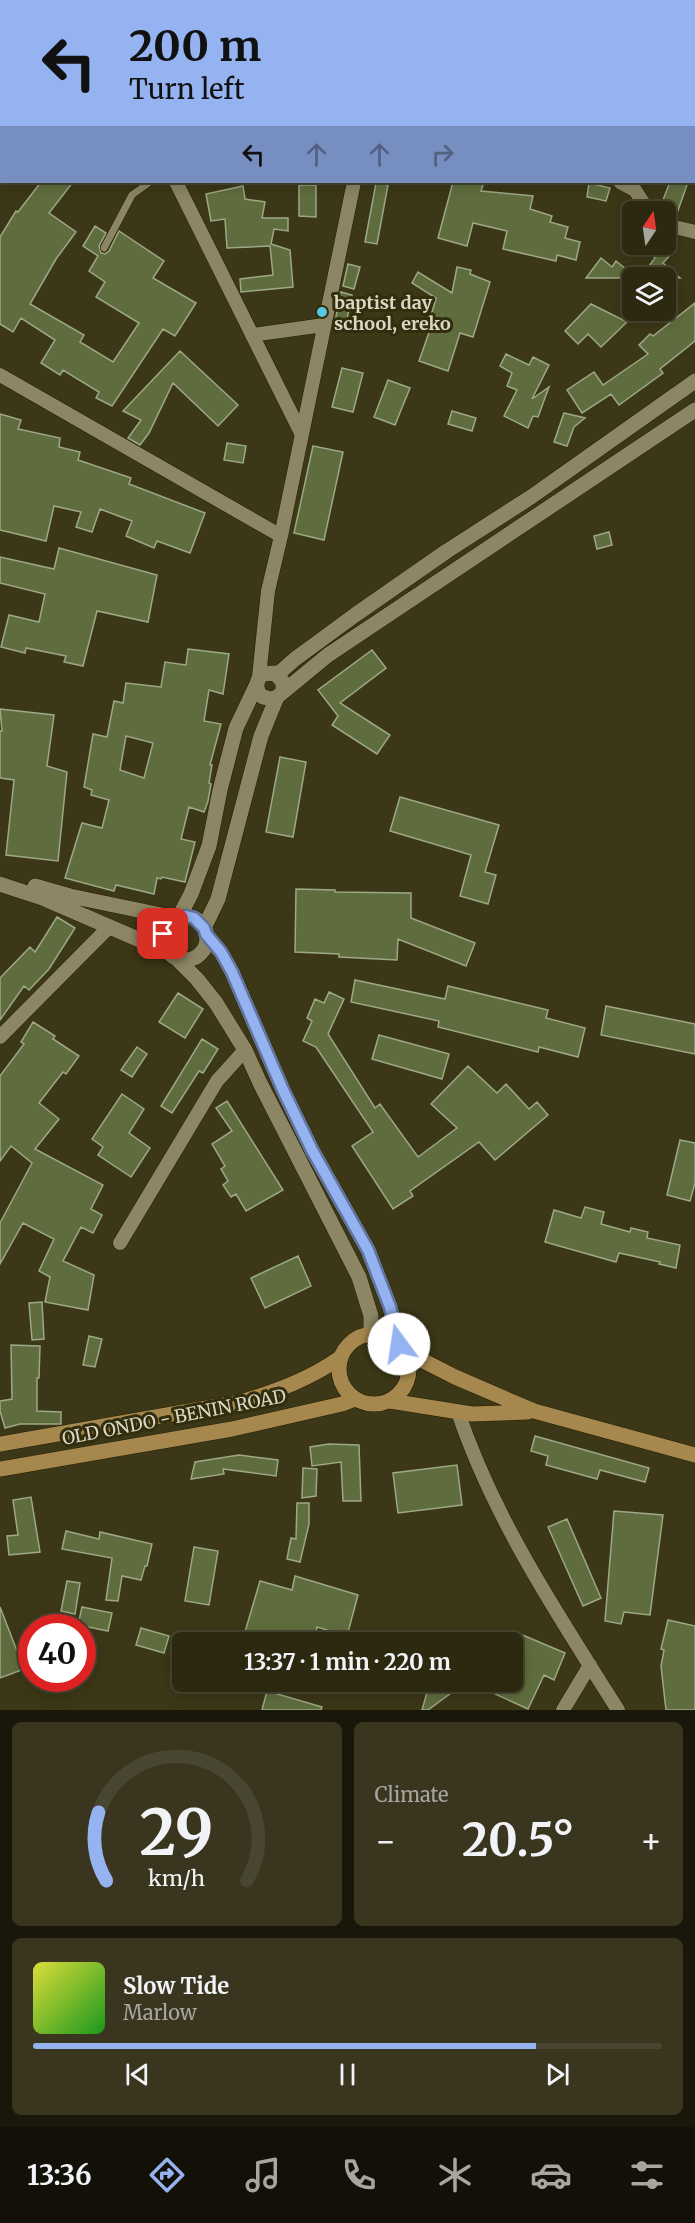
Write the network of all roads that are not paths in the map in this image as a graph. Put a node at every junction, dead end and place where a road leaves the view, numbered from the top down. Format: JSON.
{"nodes":[{"id":1,"x":149,"y":183,"type":"edge"},
{"id":2,"x":176,"y":183,"type":"edge"},
{"id":3,"x":354,"y":183,"type":"edge"},
{"id":4,"x":622,"y":183,"type":"edge"},
{"id":5,"x":642,"y":201,"type":"edge"},
{"id":6,"x":676,"y":227,"type":"edge"},
{"id":7,"x":695,"y":232,"type":"edge"},
{"id":8,"x":104,"y":248,"type":"dead end"},
{"id":9,"x":324,"y":325,"type":"junction"},
{"id":10,"x":252,"y":335,"type":"junction"},
{"id":11,"x":0,"y":375,"type":"edge"},
{"id":12,"x":695,"y":381,"type":"edge"},
{"id":13,"x":695,"y":410,"type":"edge"},
{"id":14,"x":301,"y":433,"type":"junction"},
{"id":15,"x":281,"y":536,"type":"junction"},
{"id":16,"x":278,"y":674,"type":"junction"},
{"id":17,"x":258,"y":682,"type":"junction"},
{"id":18,"x":280,"y":694,"type":"junction"},
{"id":19,"x":0,"y":876,"type":"edge"},
{"id":20,"x":0,"y":884,"type":"edge"},
{"id":21,"x":177,"y":918,"type":"junction"},
{"id":22,"x":109,"y":927,"type":"junction"},
{"id":23,"x":205,"y":931,"type":"junction"},
{"id":24,"x":172,"y":955,"type":"junction"},
{"id":25,"x":0,"y":1037,"type":"edge"},
{"id":26,"x":245,"y":1050,"type":"junction"},
{"id":27,"x":120,"y":1243,"type":"dead end"},
{"id":28,"x":371,"y":1334,"type":"junction"},
{"id":29,"x":401,"y":1348,"type":"junction"},
{"id":30,"x":340,"y":1357,"type":"junction"},
{"id":31,"x":355,"y":1399,"type":"junction"},
{"id":32,"x":390,"y":1401,"type":"junction"},
{"id":33,"x":458,"y":1412,"type":"junction"},
{"id":34,"x":534,"y":1412,"type":"junction"},
{"id":35,"x":0,"y":1444,"type":"edge"},
{"id":36,"x":695,"y":1455,"type":"edge"},
{"id":37,"x":0,"y":1469,"type":"edge"},
{"id":38,"x":590,"y":1665,"type":"junction"},
{"id":39,"x":563,"y":1710,"type":"edge"},
{"id":40,"x":618,"y":1710,"type":"edge"}],
"edges":[{"from":1,"to":8,"type":"lane"},
{"from":2,"to":10,"type":"street"},
{"from":3,"to":9,"type":"street"},
{"from":4,"to":5,"type":"street"},
{"from":6,"to":7,"type":"street"},
{"from":9,"to":10,"type":"street"},
{"from":9,"to":14,"type":"street"},
{"from":10,"to":14,"type":"street"},
{"from":11,"to":15,"type":"street"},
{"from":12,"to":16,"type":"street"},
{"from":13,"to":18,"type":"street"},
{"from":14,"to":15,"type":"street"},
{"from":15,"to":17,"type":"street"},
{"from":16,"to":17,"type":"street"},
{"from":16,"to":18,"type":"street"},
{"from":17,"to":18,"type":"street"},
{"from":17,"to":21,"type":"street"},
{"from":18,"to":23,"type":"street"},
{"from":19,"to":21,"type":"street"},
{"from":20,"to":22,"type":"street"},
{"from":21,"to":23,"type":"street"},
{"from":21,"to":24,"type":"street"},
{"from":22,"to":24,"type":"street"},
{"from":22,"to":25,"type":"street"},
{"from":23,"to":24,"type":"street"},
{"from":23,"to":29,"type":"street"},
{"from":24,"to":26,"type":"street"},
{"from":26,"to":27,"type":"street"},
{"from":26,"to":28,"type":"street"},
{"from":28,"to":29,"type":"main road","name":"OLD ONDO - BENIN ROAD"},
{"from":28,"to":30,"type":"main road","name":"OLD ONDO - BENIN ROAD"},
{"from":29,"to":32,"type":"main road"},
{"from":29,"to":34,"type":"main road","name":"OLD ONDO - BENIN ROAD"},
{"from":30,"to":31,"type":"main road"},
{"from":30,"to":35,"type":"main road","name":"OLD ONDO - BENIN ROAD"},
{"from":31,"to":32,"type":"main road","name":"OLD ONDO - BENIN ROAD"},
{"from":31,"to":37,"type":"main road","name":"OLD ONDO - BENIN ROAD"},
{"from":32,"to":33,"type":"main road","name":"OLD ONDO - BENIN ROAD"},
{"from":33,"to":34,"type":"main road","name":"OLD ONDO - BENIN ROAD"},
{"from":33,"to":38,"type":"street"},
{"from":34,"to":36,"type":"main road","name":"OLD ONDO - BENIN ROAD"},
{"from":38,"to":39,"type":"street"},
{"from":38,"to":40,"type":"street"}]}
